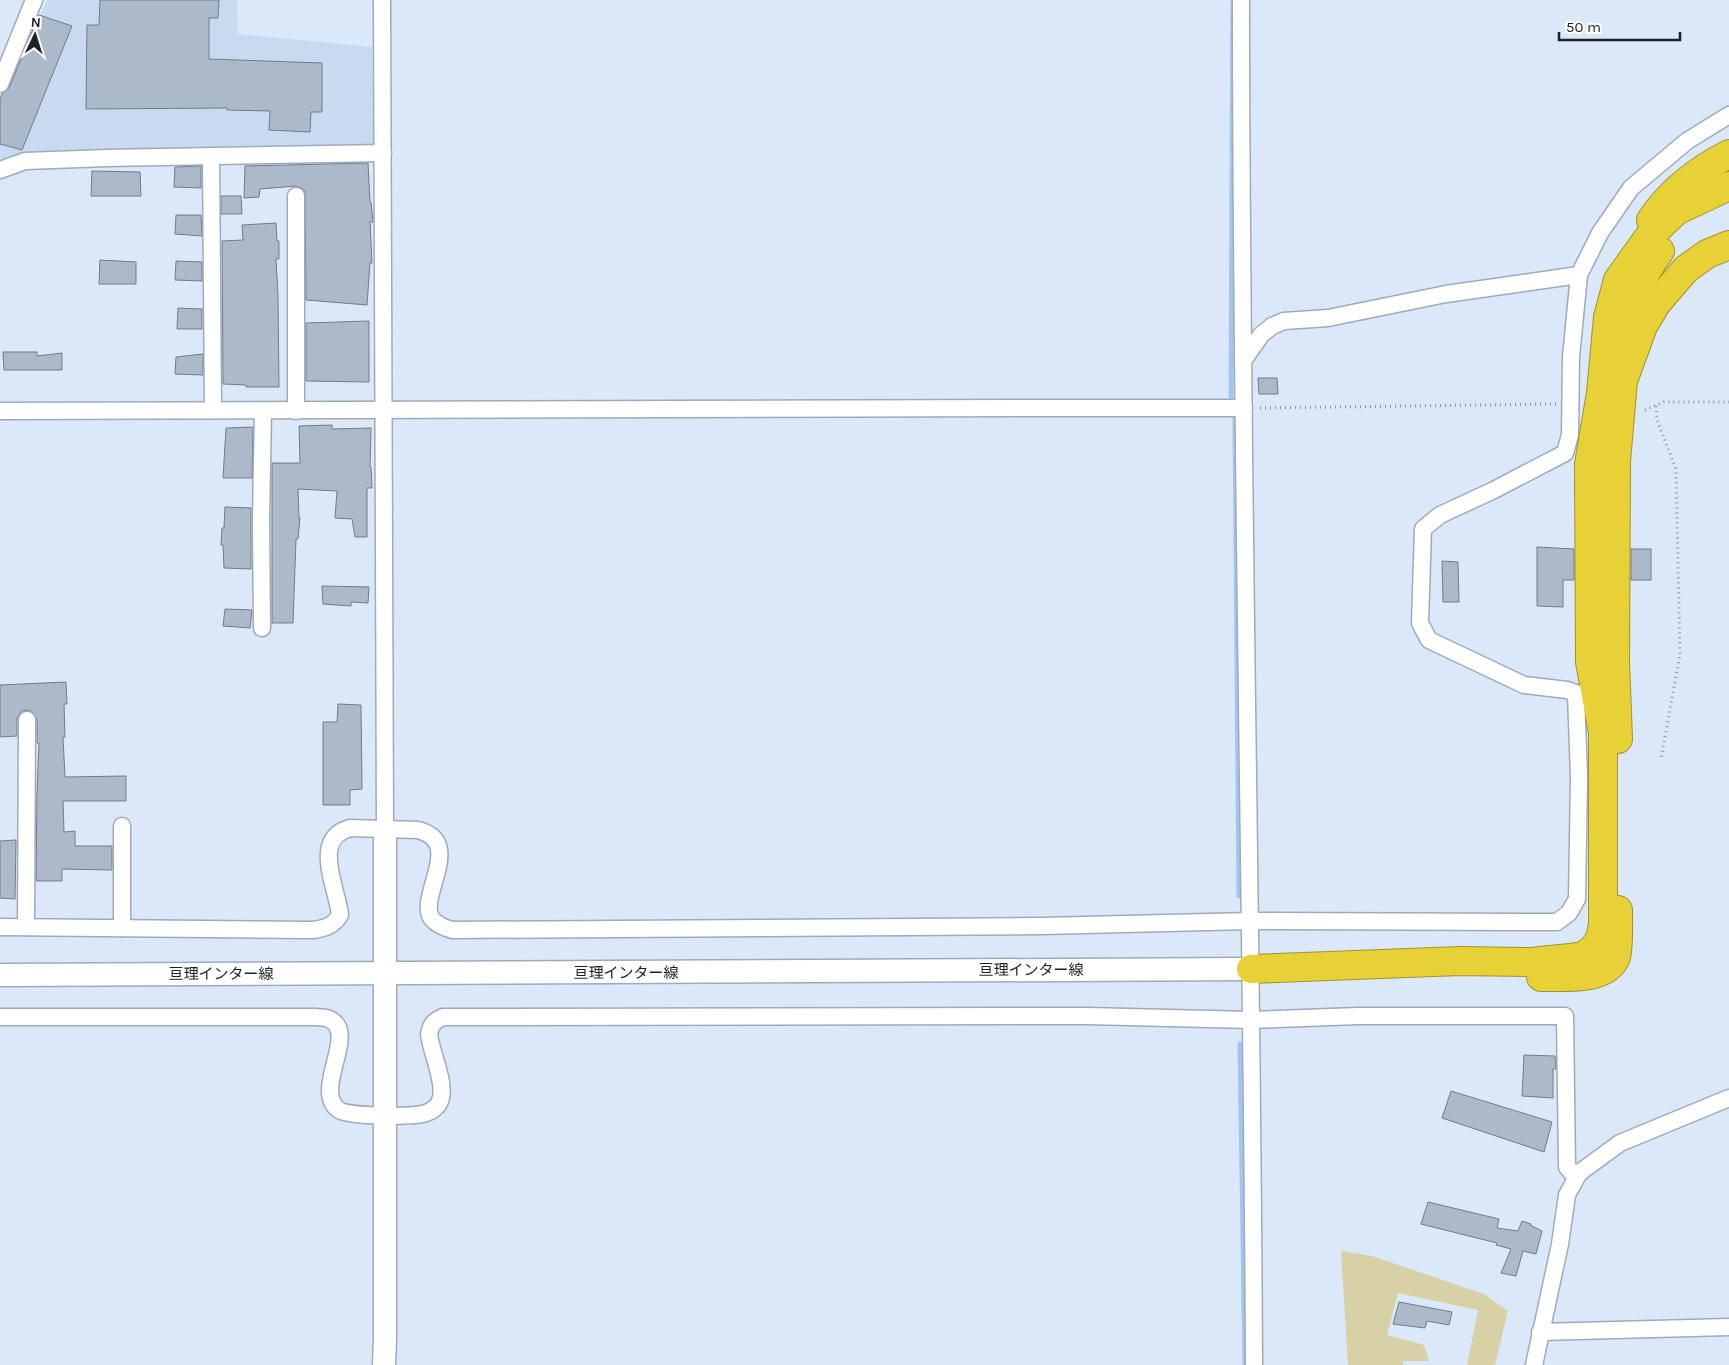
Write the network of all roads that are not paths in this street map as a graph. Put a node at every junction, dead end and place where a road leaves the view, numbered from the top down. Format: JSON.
{"nodes":[{"id":1,"x":34,"y":0,"type":"edge"},
{"id":2,"x":382,"y":0,"type":"edge"},
{"id":3,"x":1241,"y":0,"type":"edge"},
{"id":4,"x":0,"y":84,"type":"edge"},
{"id":5,"x":1729,"y":115,"type":"edge"},
{"id":6,"x":383,"y":153,"type":"junction"},
{"id":7,"x":1729,"y":154,"type":"edge"},
{"id":8,"x":211,"y":156,"type":"junction"},
{"id":9,"x":0,"y":170,"type":"edge"},
{"id":10,"x":1729,"y":186,"type":"edge"},
{"id":11,"x":296,"y":196,"type":"dead end"},
{"id":12,"x":1729,"y":201,"type":"edge"},
{"id":13,"x":1729,"y":245,"type":"edge"},
{"id":14,"x":1579,"y":275,"type":"junction"},
{"id":15,"x":1618,"y":280,"type":"junction"},
{"id":16,"x":1243,"y":361,"type":"junction"},
{"id":17,"x":1613,"y":380,"type":"junction"},
{"id":18,"x":1244,"y":408,"type":"junction"},
{"id":19,"x":213,"y":410,"type":"junction"},
{"id":20,"x":263,"y":410,"type":"junction"},
{"id":21,"x":383,"y":410,"type":"junction"},
{"id":22,"x":0,"y":411,"type":"edge"},
{"id":23,"x":296,"y":411,"type":"junction"},
{"id":24,"x":262,"y":628,"type":"dead end"},
{"id":25,"x":27,"y":720,"type":"dead end"},
{"id":26,"x":122,"y":826,"type":"dead end"},
{"id":27,"x":384,"y":829,"type":"junction"},
{"id":28,"x":1250,"y":922,"type":"junction"},
{"id":29,"x":0,"y":927,"type":"edge"},
{"id":30,"x":26,"y":927,"type":"junction"},
{"id":31,"x":122,"y":928,"type":"junction"},
{"id":32,"x":1251,"y":969,"type":"junction"},
{"id":33,"x":384,"y":974,"type":"junction"},
{"id":34,"x":0,"y":975,"type":"edge"},
{"id":35,"x":0,"y":1017,"type":"edge"},
{"id":36,"x":1251,"y":1020,"type":"junction"},
{"id":37,"x":1729,"y":1098,"type":"edge"},
{"id":38,"x":385,"y":1115,"type":"junction"},
{"id":39,"x":1579,"y":1173,"type":"junction"},
{"id":40,"x":1729,"y":1327,"type":"edge"},
{"id":41,"x":1540,"y":1332,"type":"junction"},
{"id":42,"x":384,"y":1365,"type":"edge"},
{"id":43,"x":1254,"y":1365,"type":"edge"},
{"id":44,"x":1534,"y":1365,"type":"edge"}],
"edges":[{"from":1,"to":4,"type":"street"},
{"from":2,"to":6,"type":"street"},
{"from":3,"to":16,"type":"street"},
{"from":5,"to":14,"type":"street"},
{"from":6,"to":8,"type":"street"},
{"from":6,"to":21,"type":"street"},
{"from":7,"to":15,"type":"highway"},
{"from":8,"to":9,"type":"street"},
{"from":8,"to":19,"type":"street"},
{"from":10,"to":15,"type":"highway"},
{"from":11,"to":23,"type":"street"},
{"from":12,"to":17,"type":"highway"},
{"from":13,"to":17,"type":"highway"},
{"from":14,"to":16,"type":"street"},
{"from":14,"to":28,"type":"street"},
{"from":15,"to":17,"type":"highway"},
{"from":16,"to":18,"type":"street"},
{"from":17,"to":32,"type":"highway"},
{"from":18,"to":21,"type":"street"},
{"from":18,"to":28,"type":"street"},
{"from":19,"to":20,"type":"street"},
{"from":19,"to":22,"type":"street"},
{"from":20,"to":23,"type":"street"},
{"from":20,"to":24,"type":"street"},
{"from":21,"to":23,"type":"street"},
{"from":21,"to":27,"type":"street"},
{"from":25,"to":30,"type":"street"},
{"from":26,"to":31,"type":"street"},
{"from":27,"to":28,"type":"street"},
{"from":27,"to":31,"type":"street"},
{"from":27,"to":33,"type":"main road"},
{"from":28,"to":32,"type":"street"},
{"from":29,"to":30,"type":"street"},
{"from":30,"to":31,"type":"street"},
{"from":32,"to":33,"type":"main road","name":"亘理インター線"},
{"from":32,"to":36,"type":"street"},
{"from":33,"to":34,"type":"main road","name":"亘理インター線"},
{"from":33,"to":38,"type":"main road"},
{"from":35,"to":38,"type":"street"},
{"from":36,"to":38,"type":"street"},
{"from":36,"to":39,"type":"street"},
{"from":36,"to":43,"type":"street"},
{"from":37,"to":39,"type":"street"},
{"from":38,"to":42,"type":"main road"},
{"from":39,"to":41,"type":"street"},
{"from":40,"to":41,"type":"street"},
{"from":41,"to":44,"type":"street"}]}
